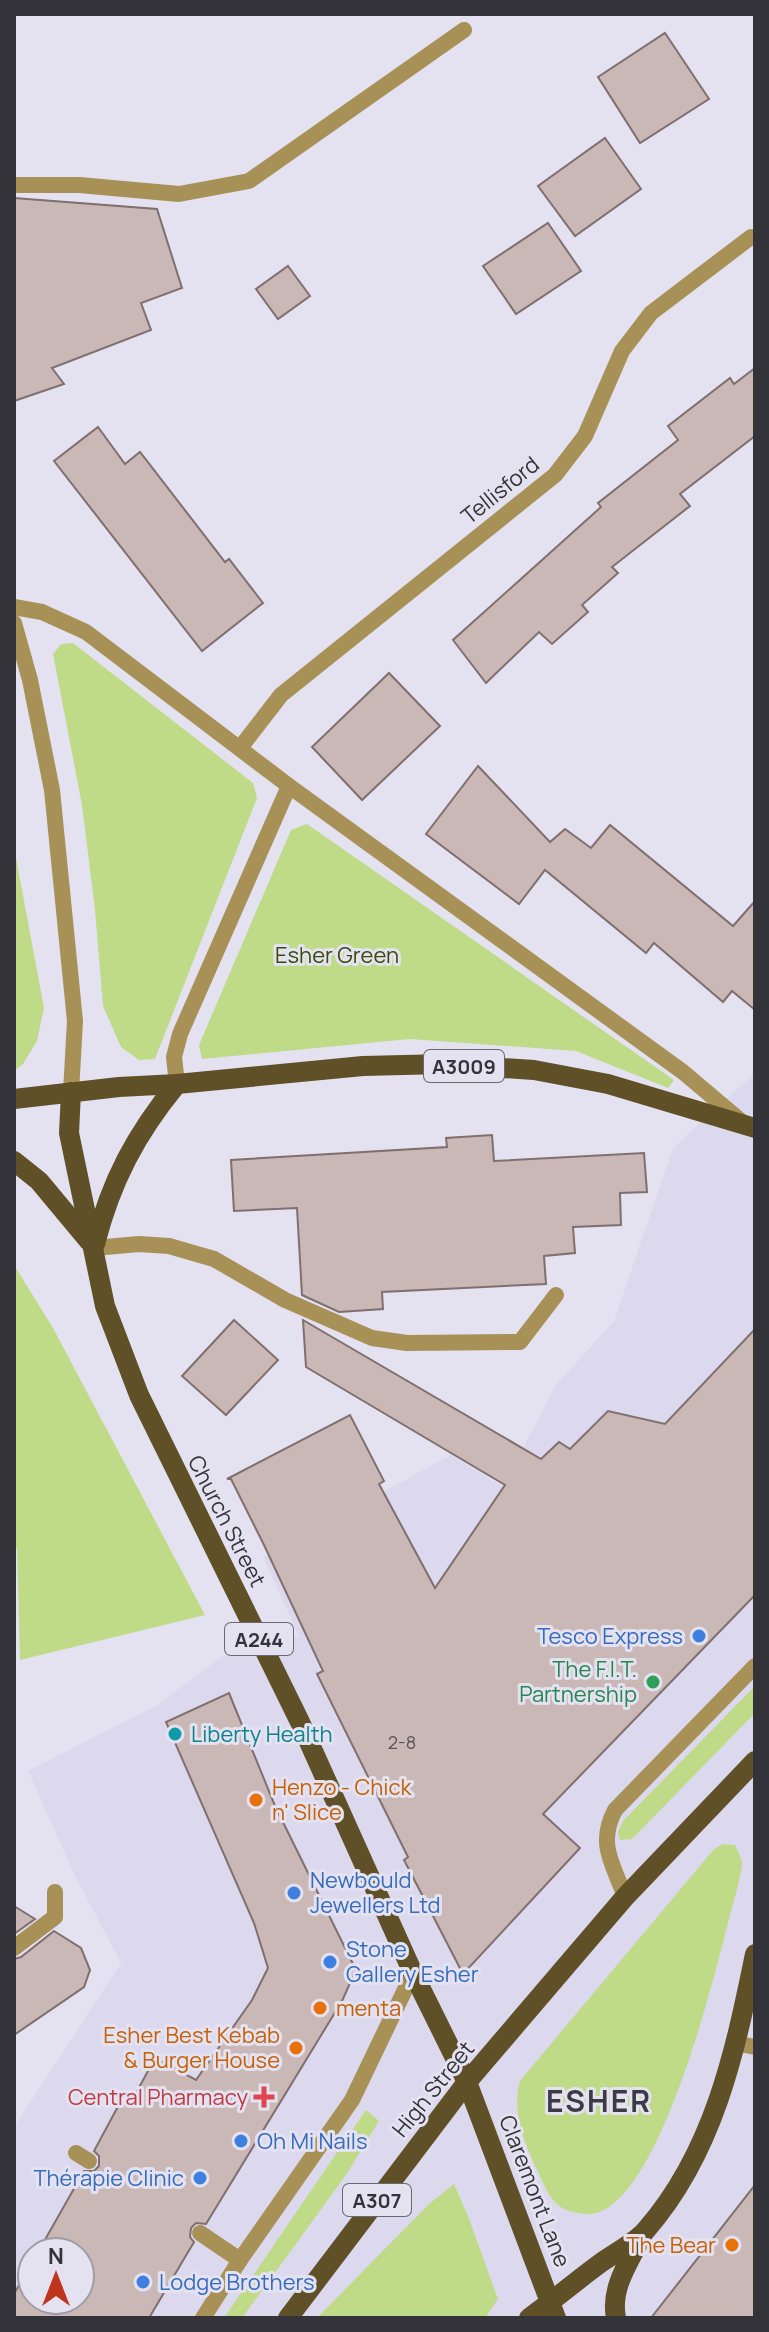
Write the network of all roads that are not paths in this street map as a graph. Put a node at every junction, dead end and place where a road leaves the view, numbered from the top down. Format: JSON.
{"nodes":[{"id":1,"x":464,"y":30,"type":"dead end"},
{"id":2,"x":14,"y":185,"type":"edge"},
{"id":3,"x":751,"y":237,"type":"dead end"},
{"id":4,"x":14,"y":607,"type":"edge"},
{"id":5,"x":14,"y":623,"type":"edge"},
{"id":6,"x":240,"y":748,"type":"junction"},
{"id":7,"x":289,"y":786,"type":"junction"},
{"id":8,"x":177,"y":1084,"type":"junction"},
{"id":9,"x":71,"y":1092,"type":"junction"},
{"id":10,"x":14,"y":1099,"type":"edge"},
{"id":11,"x":750,"y":1126,"type":"edge"},
{"id":12,"x":14,"y":1161,"type":"edge"},
{"id":13,"x":94,"y":1248,"type":"junction"},
{"id":14,"x":556,"y":1295,"type":"dead end"},
{"id":15,"x":755,"y":1666,"type":"edge"},
{"id":16,"x":755,"y":1761,"type":"edge"},
{"id":17,"x":55,"y":1892,"type":"dead end"},
{"id":18,"x":625,"y":1897,"type":"junction"},
{"id":19,"x":14,"y":1948,"type":"edge"},
{"id":20,"x":755,"y":1954,"type":"edge"},
{"id":21,"x":413,"y":1973,"type":"junction"},
{"id":22,"x":748,"y":2015,"type":"edge"},
{"id":23,"x":745,"y":2045,"type":"edge"},
{"id":24,"x":467,"y":2082,"type":"junction"},
{"id":25,"x":644,"y":2232,"type":"junction"},
{"id":26,"x":200,"y":2233,"type":"dead end"},
{"id":27,"x":240,"y":2260,"type":"junction"},
{"id":28,"x":554,"y":2310,"type":"edge"},
{"id":29,"x":203,"y":2318,"type":"edge"},
{"id":30,"x":288,"y":2318,"type":"edge"},
{"id":31,"x":529,"y":2318,"type":"edge"},
{"id":32,"x":616,"y":2318,"type":"edge"}],
"edges":[{"from":1,"to":2,"type":"street"},
{"from":3,"to":6,"type":"street","name":"Tellisford"},
{"from":4,"to":6,"type":"street"},
{"from":5,"to":9,"type":"street"},
{"from":6,"to":7,"type":"street"},
{"from":7,"to":8,"type":"street"},
{"from":7,"to":11,"type":"street"},
{"from":8,"to":9,"type":"main road","number":"A3009"},
{"from":8,"to":11,"type":"main road","number":"A3009"},
{"from":8,"to":13,"type":"main road"},
{"from":9,"to":10,"type":"main road"},
{"from":9,"to":13,"type":"main road","name":"Church Street","number":"A244"},
{"from":12,"to":13,"type":"main road","number":"A244"},
{"from":13,"to":14,"type":"street"},
{"from":13,"to":21,"type":"main road","name":"Church Street","number":"A244"},
{"from":15,"to":18,"type":"street"},
{"from":16,"to":18,"type":"main road","name":"High Street","number":"A307"},
{"from":17,"to":19,"type":"street"},
{"from":18,"to":24,"type":"main road","name":"High Street","number":"A307"},
{"from":20,"to":22,"type":"main road"},
{"from":21,"to":24,"type":"main road","name":"Church Street","number":"A244"},
{"from":21,"to":27,"type":"street"},
{"from":22,"to":23,"type":"main road"},
{"from":23,"to":25,"type":"main road"},
{"from":24,"to":28,"type":"main road","name":"Claremont Lane","number":"A244"},
{"from":24,"to":30,"type":"main road","name":"High Street","number":"A307"},
{"from":25,"to":28,"type":"main road"},
{"from":25,"to":32,"type":"main road"},
{"from":26,"to":27,"type":"street"},
{"from":27,"to":29,"type":"street"},
{"from":28,"to":31,"type":"main road"}]}
